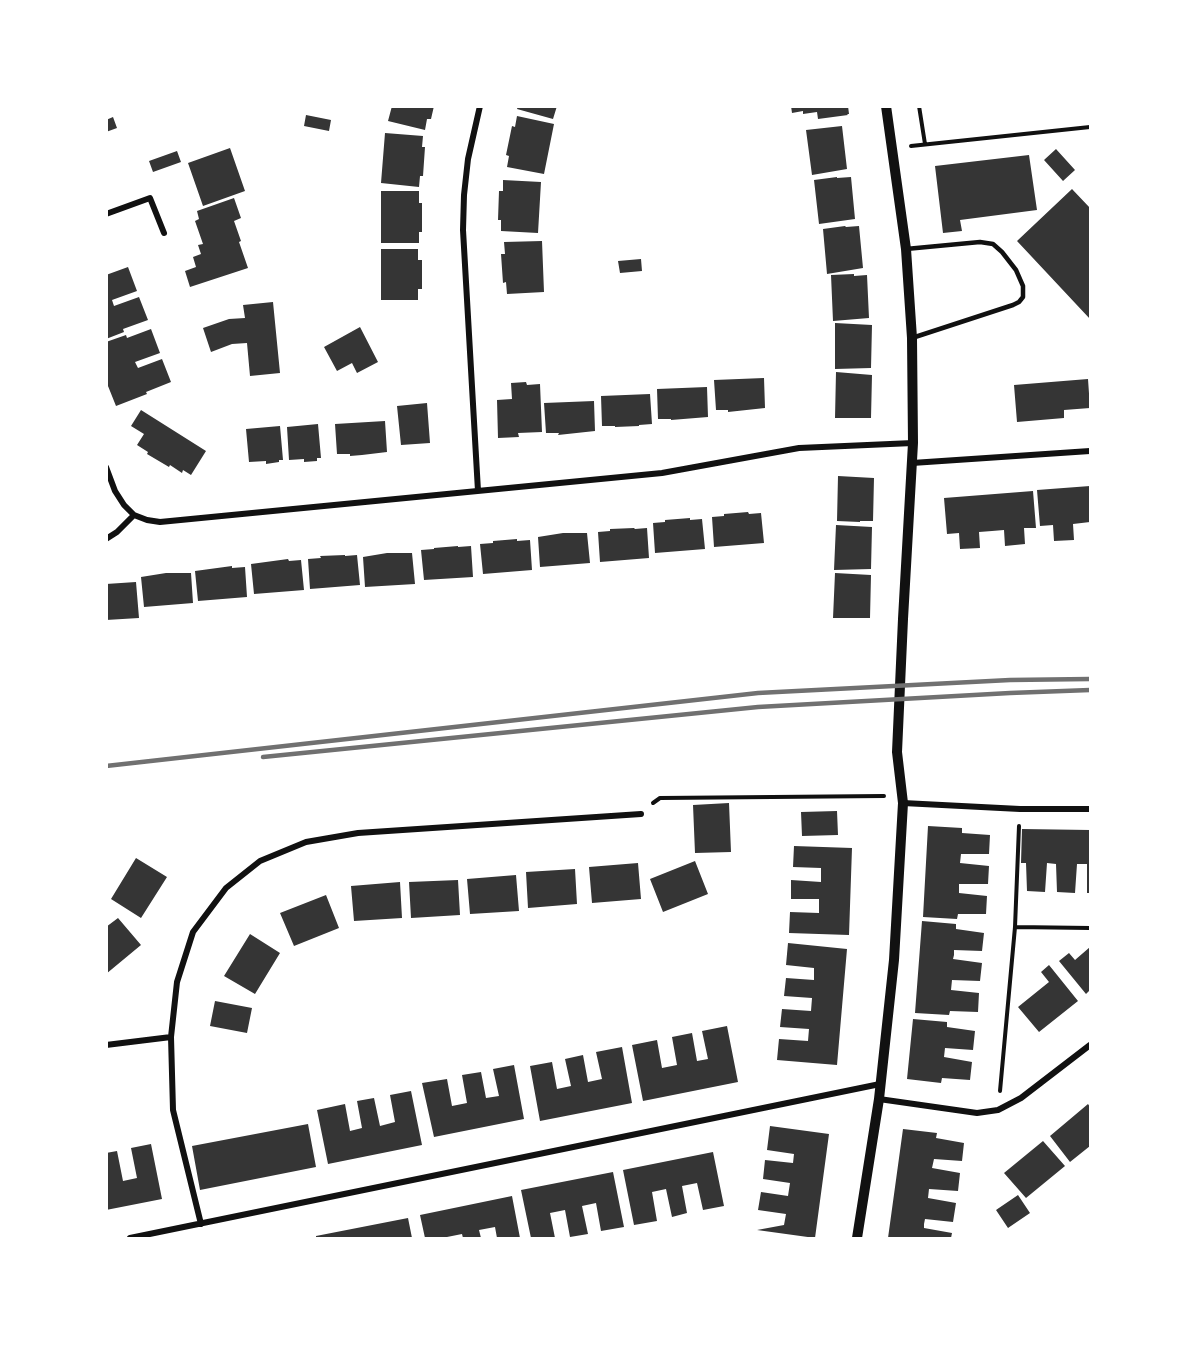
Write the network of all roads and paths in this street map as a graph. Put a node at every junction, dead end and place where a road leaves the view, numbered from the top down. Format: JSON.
{"nodes":[{"id":1,"x":480,"y":106,"type":"edge"},
{"id":2,"x":886,"y":106,"type":"edge"},
{"id":3,"x":919,"y":106,"type":"edge"},
{"id":4,"x":1090,"y":127,"type":"edge"},
{"id":5,"x":925,"y":144,"type":"junction"},
{"id":6,"x":908,"y":146,"type":"dead end"},
{"id":7,"x":106,"y":214,"type":"edge"},
{"id":8,"x":164,"y":233,"type":"dead end"},
{"id":9,"x":906,"y":249,"type":"junction"},
{"id":10,"x":912,"y":338,"type":"junction"},
{"id":11,"x":913,"y":443,"type":"junction"},
{"id":12,"x":1090,"y":451,"type":"edge"},
{"id":13,"x":912,"y":463,"type":"junction"},
{"id":14,"x":106,"y":468,"type":"edge"},
{"id":15,"x":478,"y":491,"type":"junction"},
{"id":16,"x":134,"y":515,"type":"junction"},
{"id":17,"x":106,"y":538,"type":"edge"},
{"id":18,"x":903,"y":803,"type":"junction"},
{"id":19,"x":1020,"y":809,"type":"junction"},
{"id":20,"x":1090,"y":809,"type":"edge"},
{"id":21,"x":641,"y":814,"type":"joint"},
{"id":22,"x":1015,"y":927,"type":"junction"},
{"id":23,"x":1090,"y":928,"type":"edge"},
{"id":24,"x":171,"y":1037,"type":"junction"},
{"id":25,"x":106,"y":1045,"type":"edge"},
{"id":26,"x":1090,"y":1045,"type":"edge"},
{"id":27,"x":880,"y":1084,"type":"junction"},
{"id":28,"x":879,"y":1099,"type":"junction"},
{"id":29,"x":998,"y":1110,"type":"junction"},
{"id":30,"x":201,"y":1224,"type":"junction"},
{"id":31,"x":130,"y":1239,"type":"edge"},
{"id":32,"x":857,"y":1239,"type":"edge"}],
"edges":[{"from":1,"to":15,"type":"street"},
{"from":2,"to":9,"type":"street"},
{"from":3,"to":5,"type":"path"},
{"from":4,"to":5,"type":"path"},
{"from":5,"to":6,"type":"path"},
{"from":7,"to":8,"type":"street"},
{"from":9,"to":10,"type":"street"},
{"from":9,"to":10,"type":"lane"},
{"from":10,"to":11,"type":"street"},
{"from":11,"to":13,"type":"street"},
{"from":11,"to":15,"type":"street"},
{"from":12,"to":13,"type":"street"},
{"from":13,"to":18,"type":"street"},
{"from":14,"to":16,"type":"street"},
{"from":15,"to":16,"type":"street"},
{"from":16,"to":17,"type":"street"},
{"from":18,"to":19,"type":"street"},
{"from":18,"to":21,"type":"path"},
{"from":18,"to":27,"type":"street"},
{"from":19,"to":20,"type":"street"},
{"from":19,"to":22,"type":"path"},
{"from":21,"to":24,"type":"street"},
{"from":22,"to":23,"type":"path"},
{"from":22,"to":29,"type":"path"},
{"from":24,"to":25,"type":"street"},
{"from":24,"to":30,"type":"street"},
{"from":26,"to":29,"type":"street"},
{"from":27,"to":28,"type":"street"},
{"from":27,"to":30,"type":"street"},
{"from":28,"to":29,"type":"street"},
{"from":28,"to":32,"type":"street"},
{"from":30,"to":31,"type":"street"}]}
